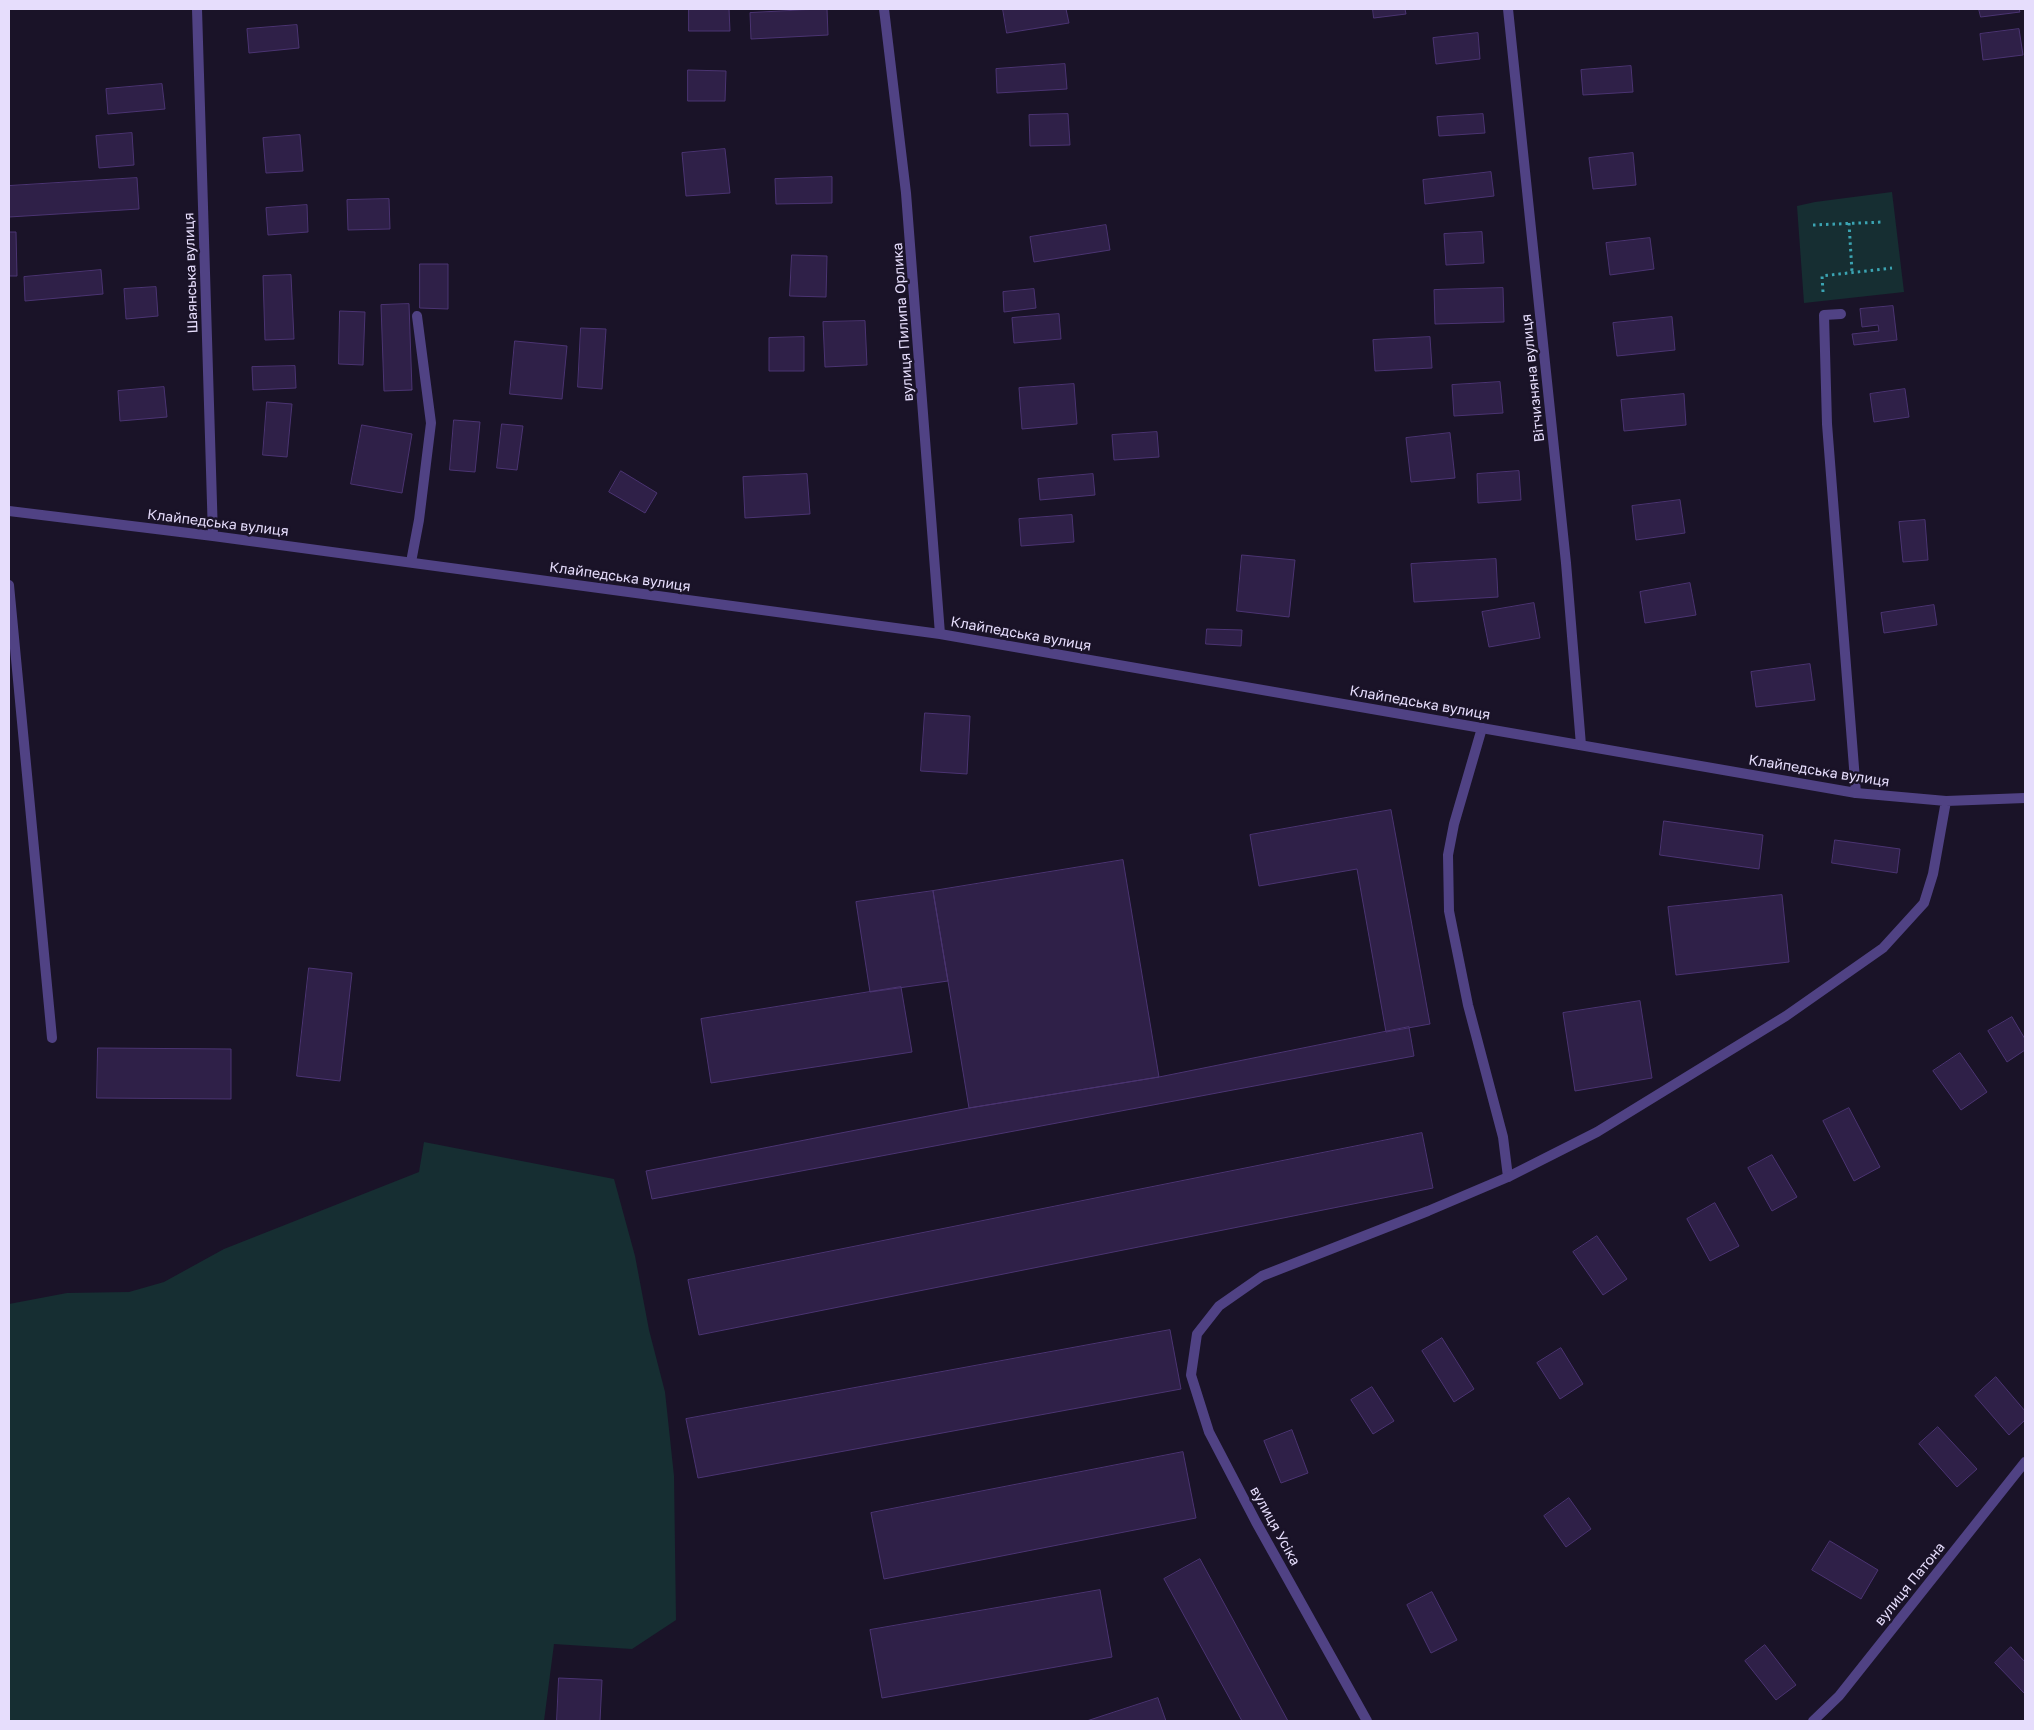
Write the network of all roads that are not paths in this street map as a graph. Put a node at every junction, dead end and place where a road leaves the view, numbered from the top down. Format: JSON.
{"nodes":[{"id":1,"x":197,"y":9,"type":"edge"},
{"id":2,"x":884,"y":9,"type":"edge"},
{"id":3,"x":1508,"y":9,"type":"edge"},
{"id":4,"x":1840,"y":314,"type":"dead end"},
{"id":5,"x":417,"y":316,"type":"dead end"},
{"id":6,"x":9,"y":510,"type":"edge"},
{"id":7,"x":213,"y":536,"type":"junction"},
{"id":8,"x":411,"y":562,"type":"junction"},
{"id":9,"x":9,"y":585,"type":"edge"},
{"id":10,"x":940,"y":634,"type":"junction"},
{"id":11,"x":1482,"y":728,"type":"junction"},
{"id":12,"x":1581,"y":745,"type":"junction"},
{"id":13,"x":1856,"y":793,"type":"junction"},
{"id":14,"x":2025,"y":798,"type":"edge"},
{"id":15,"x":1946,"y":801,"type":"junction"},
{"id":16,"x":52,"y":1038,"type":"dead end"},
{"id":17,"x":1508,"y":1177,"type":"junction"},
{"id":18,"x":2025,"y":1462,"type":"edge"},
{"id":19,"x":1367,"y":1721,"type":"edge"},
{"id":20,"x":1813,"y":1721,"type":"edge"}],
"edges":[{"from":1,"to":7,"type":"street","name":"Шаянська вулиця"},
{"from":2,"to":10,"type":"street","name":"вулиця Пилипа Орлика"},
{"from":3,"to":12,"type":"street","name":"Вітчизняна вулиця"},
{"from":4,"to":13,"type":"street"},
{"from":5,"to":8,"type":"street"},
{"from":6,"to":7,"type":"street","name":"Клайпедська вулиця"},
{"from":7,"to":8,"type":"street","name":"Клайпедська вулиця"},
{"from":8,"to":10,"type":"street","name":"Клайпедська вулиця"},
{"from":9,"to":16,"type":"street"},
{"from":10,"to":11,"type":"street","name":"Клайпедська вулиця"},
{"from":11,"to":12,"type":"street","name":"Клайпедська вулиця"},
{"from":11,"to":17,"type":"street"},
{"from":12,"to":13,"type":"street","name":"Клайпедська вулиця"},
{"from":13,"to":15,"type":"street","name":"Клайпедська вулиця"},
{"from":14,"to":15,"type":"street","name":"Клайпедська вулиця"},
{"from":15,"to":17,"type":"street"},
{"from":17,"to":19,"type":"street","name":"вулиця Усіка"},
{"from":18,"to":20,"type":"street","name":"вулиця Патона"}]}
